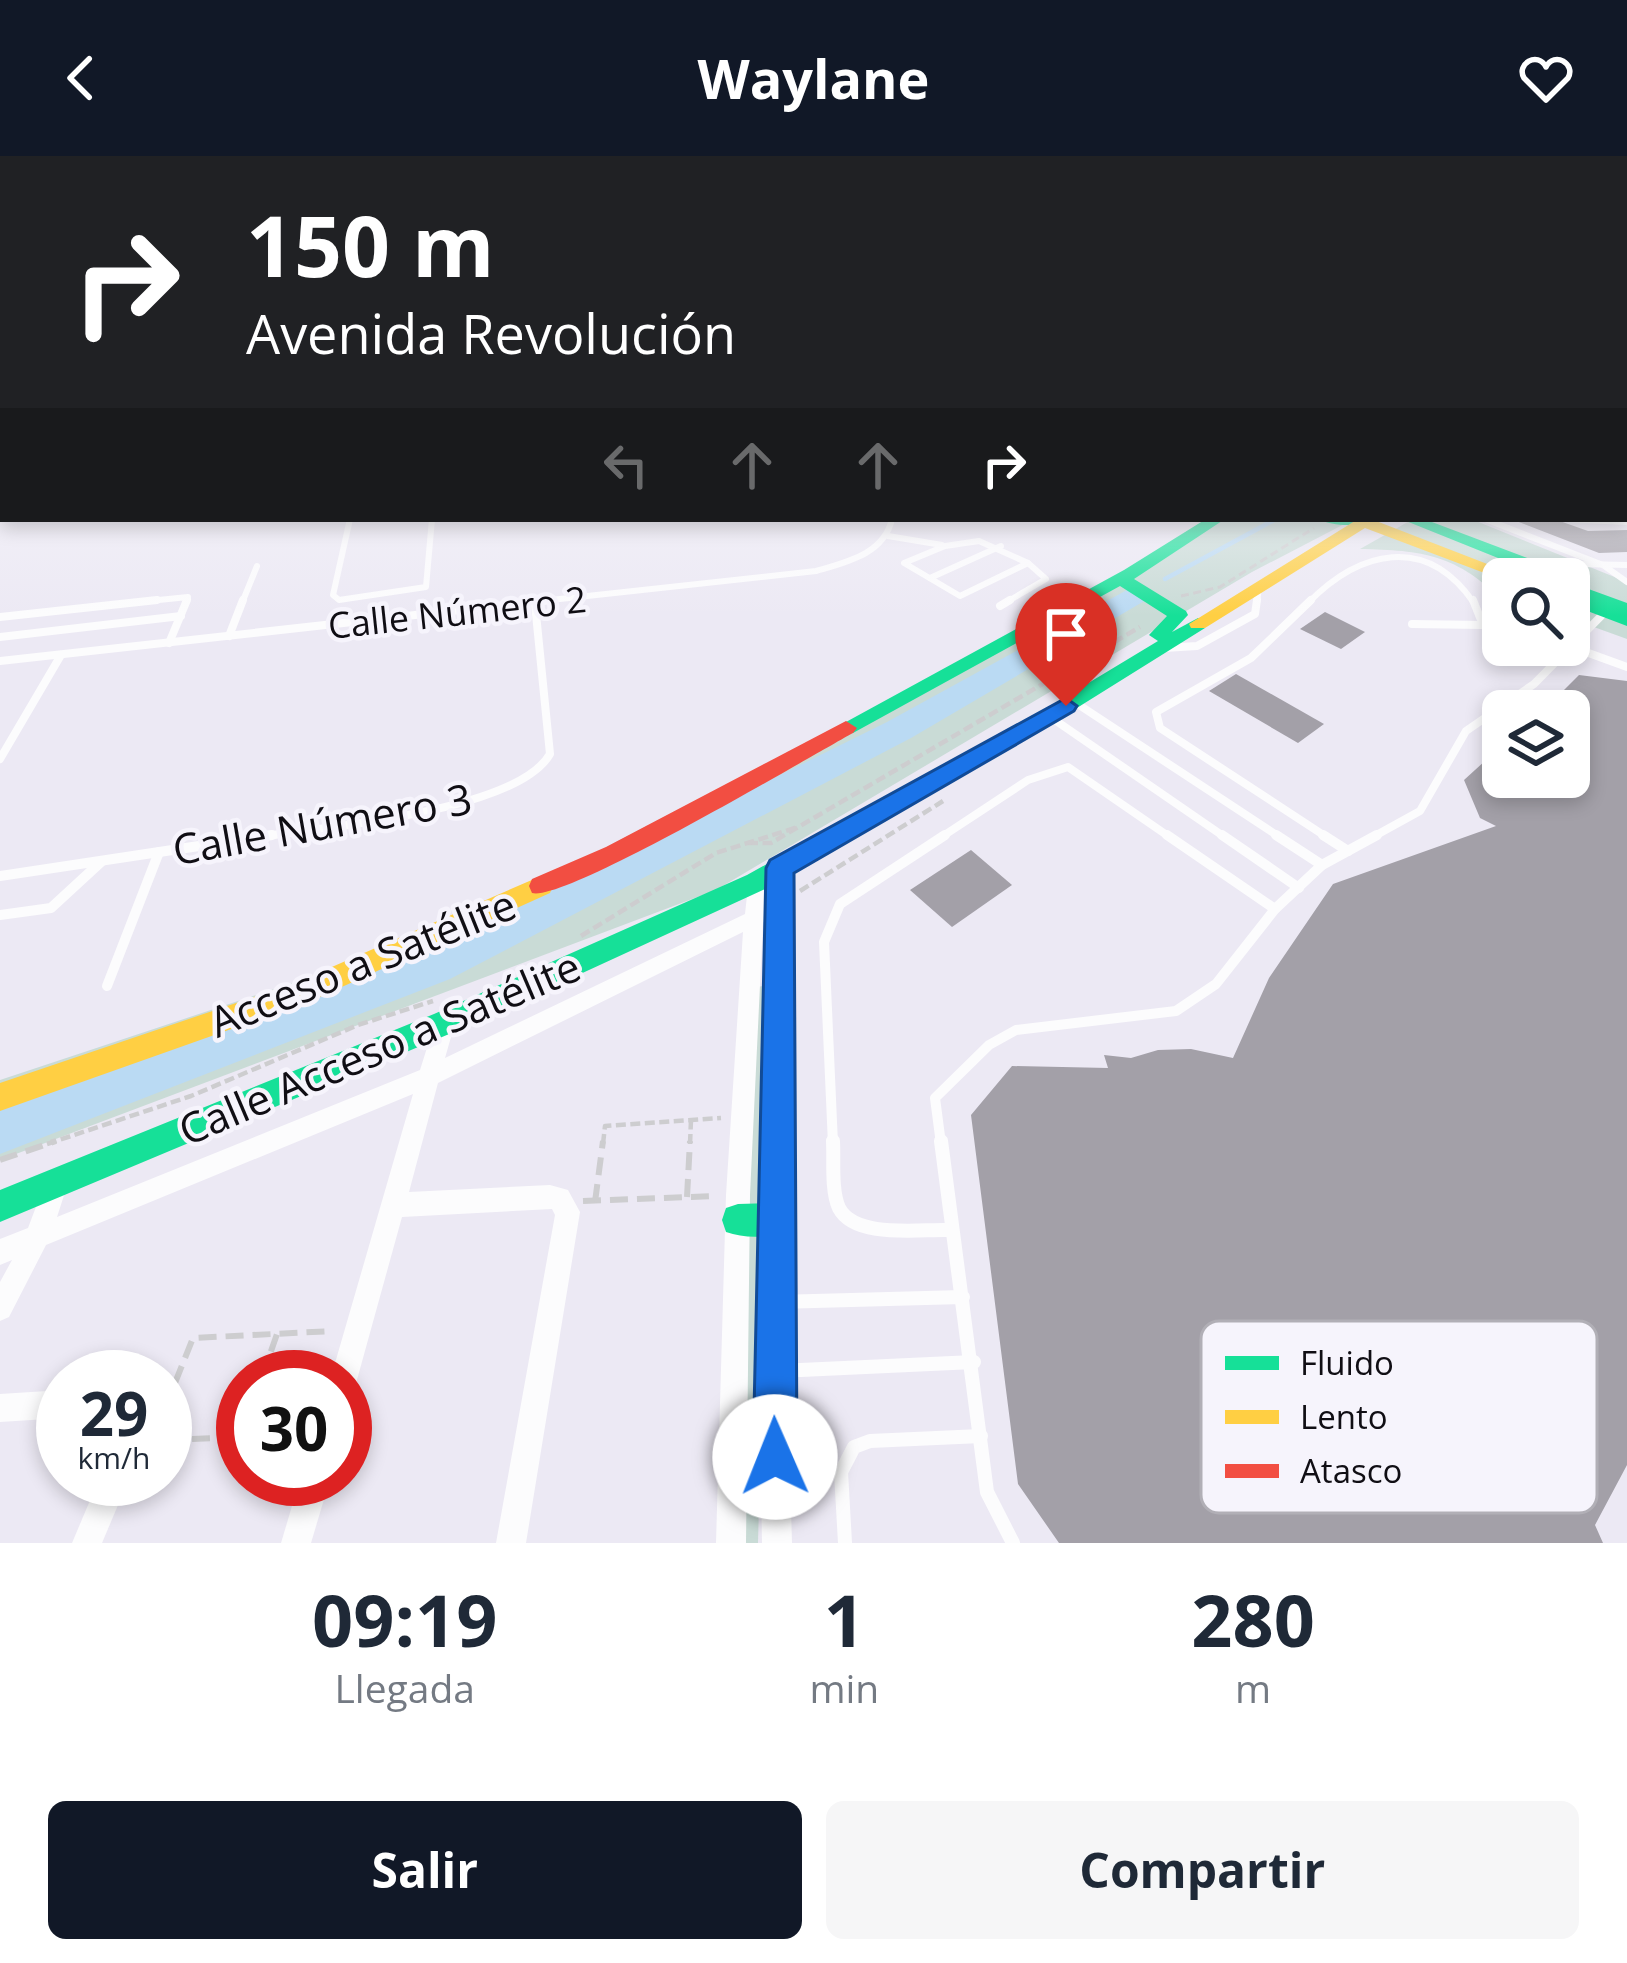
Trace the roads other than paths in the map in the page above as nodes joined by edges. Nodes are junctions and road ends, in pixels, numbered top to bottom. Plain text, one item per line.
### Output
1 (349, 522) edge
2 (432, 522) edge
3 (891, 522) edge
4 (1213, 522) edge
5 (1347, 522) edge
6 (1357, 522) edge
7 (1402, 522) edge
8 (1415, 522) edge
9 (1493, 522) edge
10 (888, 536) junction
11 (943, 545) junction
12 (1003, 546) junction
13 (1493, 558) edge
14 (1495, 558) edge
15 (1482, 559) edge
16 (1029, 562) junction
17 (1603, 565) junction
18 (1627, 565) edge
19 (256, 566) dead end
20 (1590, 566) edge
21 (929, 578) junction
22 (1125, 581) junction
23 (1590, 591) edge
24 (395, 592) junction
25 (1590, 600) edge
26 (535, 604) junction
27 (1622, 604) edge
28 (1000, 606) dead end
29 (181, 616) junction
30 (0, 617) edge
31 (386, 619) junction
32 (1482, 622) edge
33 (1412, 624) dead end
34 (1482, 625) edge
35 (1590, 632) edge
36 (229, 636) junction
37 (0, 638) edge
38 (169, 643) junction
39 (1590, 654) edge
40 (61, 655) junction
41 (0, 661) edge
42 (1550, 666) edge
43 (1627, 668) edge
44 (1123, 669) junction
45 (1073, 700) junction
46 (1049, 716) junction
47 (0, 759) edge
48 (1348, 851) junction
49 (159, 852) junction
50 (102, 860) junction
51 (1322, 865) junction
52 (780, 868) junction
53 (0, 876) edge
54 (756, 882) junction
55 (1299, 888) junction
56 (786, 901) junction
57 (1275, 909) junction
58 (0, 915) edge
59 (752, 916) junction
60 (107, 986) dead end
61 (442, 1010) junction
62 (430, 1076) junction
63 (0, 1097) edge
64 (56, 1183) junction
65 (397, 1204) junction
66 (0, 1206) edge
67 (738, 1207) junction
68 (777, 1219) junction
69 (948, 1230) junction
70 (37, 1238) junction
71 (0, 1252) edge
72 (963, 1297) junction
73 (774, 1302) junction
74 (0, 1308) edge
75 (352, 1350) edge
76 (974, 1362) junction
77 (773, 1372) junction
78 (36, 1406) edge
79 (0, 1408) edge
80 (981, 1436) junction
81 (103, 1506) edge
82 (307, 1506) edge
83 (87, 1543) edge
84 (296, 1543) edge
85 (511, 1543) edge
86 (731, 1543) edge
87 (777, 1543) edge
88 (844, 1543) edge
89 (1013, 1543) edge

1 - 24 lane
2 - 24 lane
3 - 10 lane
4 - 22 main road, Acceso a Satélite
5 - 44 main road
6 - 15 main road
7 - 14 main road
8 - 13 main road
9 - 17 lane
10 - 11 lane
10 - 26 lane, Calle Número 2
11 - 12 lane
11 - 21 lane
12 - 16 lane
12 - 21 lane
16 - 21 lane
16 - 28 lane
17 - 18 lane
17 - 20 lane
17 - 27 lane
19 - 36 lane
22 - 44 main road
22 - 63 main road, Acceso a Satélite
23 - 27 main road
24 - 31 lane
25 - 27 main road
26 - 31 lane, Calle Número 2
26 - 49 lane, Calle Número 3
27 - 35 lane
29 - 30 lane
29 - 37 lane
29 - 38 lane
31 - 36 lane, Calle Número 2
32 - 48 lane
33 - 34 lane
36 - 38 lane, Calle Número 2
38 - 40 lane, Calle Número 2
39 - 43 lane
40 - 41 lane, Calle Número 2
40 - 47 lane
42 - 48 lane
44 - 45 main road, Calle Acceso a Satélite
45 - 46 main road, Calle Acceso a Satélite
45 - 51 lane
46 - 52 main road, Calle Acceso a Satélite
46 - 55 lane
48 - 51 lane
49 - 50 lane, Calle Número 3
49 - 60 lane
50 - 53 lane, Calle Número 3
50 - 58 lane
51 - 55 lane
52 - 54 main road, Calle Acceso a Satélite
52 - 56 street
54 - 59 street
54 - 61 main road, Calle Acceso a Satélite
55 - 57 lane
56 - 59 street
56 - 68 street
57 - 69 lane
57 - 69 lane
59 - 62 street
59 - 67 street
61 - 62 street
61 - 64 main road, Calle Acceso a Satélite
62 - 65 street
62 - 70 street
64 - 66 main road, Calle Acceso a Satélite
64 - 70 street
65 - 75 street
65 - 85 street
67 - 68 main road
67 - 86 street
68 - 73 street
69 - 72 lane
70 - 71 street
70 - 74 street
72 - 73 lane
72 - 76 lane
73 - 77 street
76 - 77 lane
76 - 80 lane
77 - 87 street
78 - 79 street
80 - 88 lane
80 - 89 lane
81 - 83 street
82 - 84 street

